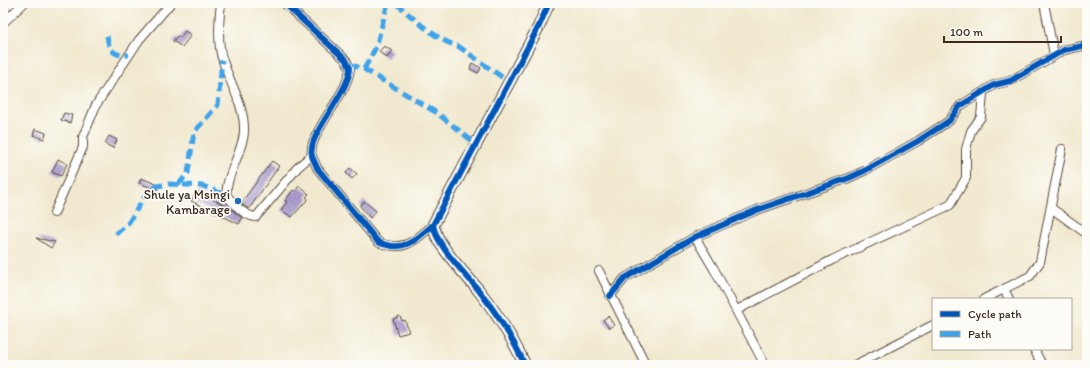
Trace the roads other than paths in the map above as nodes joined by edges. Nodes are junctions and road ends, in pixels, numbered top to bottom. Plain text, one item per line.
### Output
1 (24, 3) edge
2 (171, 3) edge
3 (221, 3) edge
4 (284, 3) edge
5 (549, 3) edge
6 (1044, 3) edge
7 (3, 23) edge
8 (1087, 45) edge
9 (1054, 55) junction
10 (983, 93) junction
11 (1062, 149) dead end
12 (311, 156) junction
13 (1051, 208) junction
14 (54, 213) dead end
15 (433, 225) junction
16 (1087, 234) edge
17 (695, 237) junction
18 (599, 271) dead end
19 (1004, 289) junction
20 (610, 296) junction
21 (986, 298) edge
22 (1008, 298) edge
23 (737, 310) junction
24 (932, 325) edge
25 (1034, 350) edge
26 (525, 365) edge
27 (646, 365) edge
28 (765, 365) edge
29 (855, 365) edge
30 (1042, 365) edge

1 - 7 street
2 - 14 street
3 - 12 street
4 - 12 street
5 - 15 street
6 - 9 street
8 - 9 street
9 - 10 street
10 - 17 street
10 - 23 street
11 - 13 street
12 - 15 street
13 - 16 street
13 - 19 street
15 - 26 street
17 - 20 street
17 - 23 street
18 - 20 street
19 - 21 street
19 - 22 street
20 - 27 street
23 - 28 street
24 - 29 street
25 - 30 street

